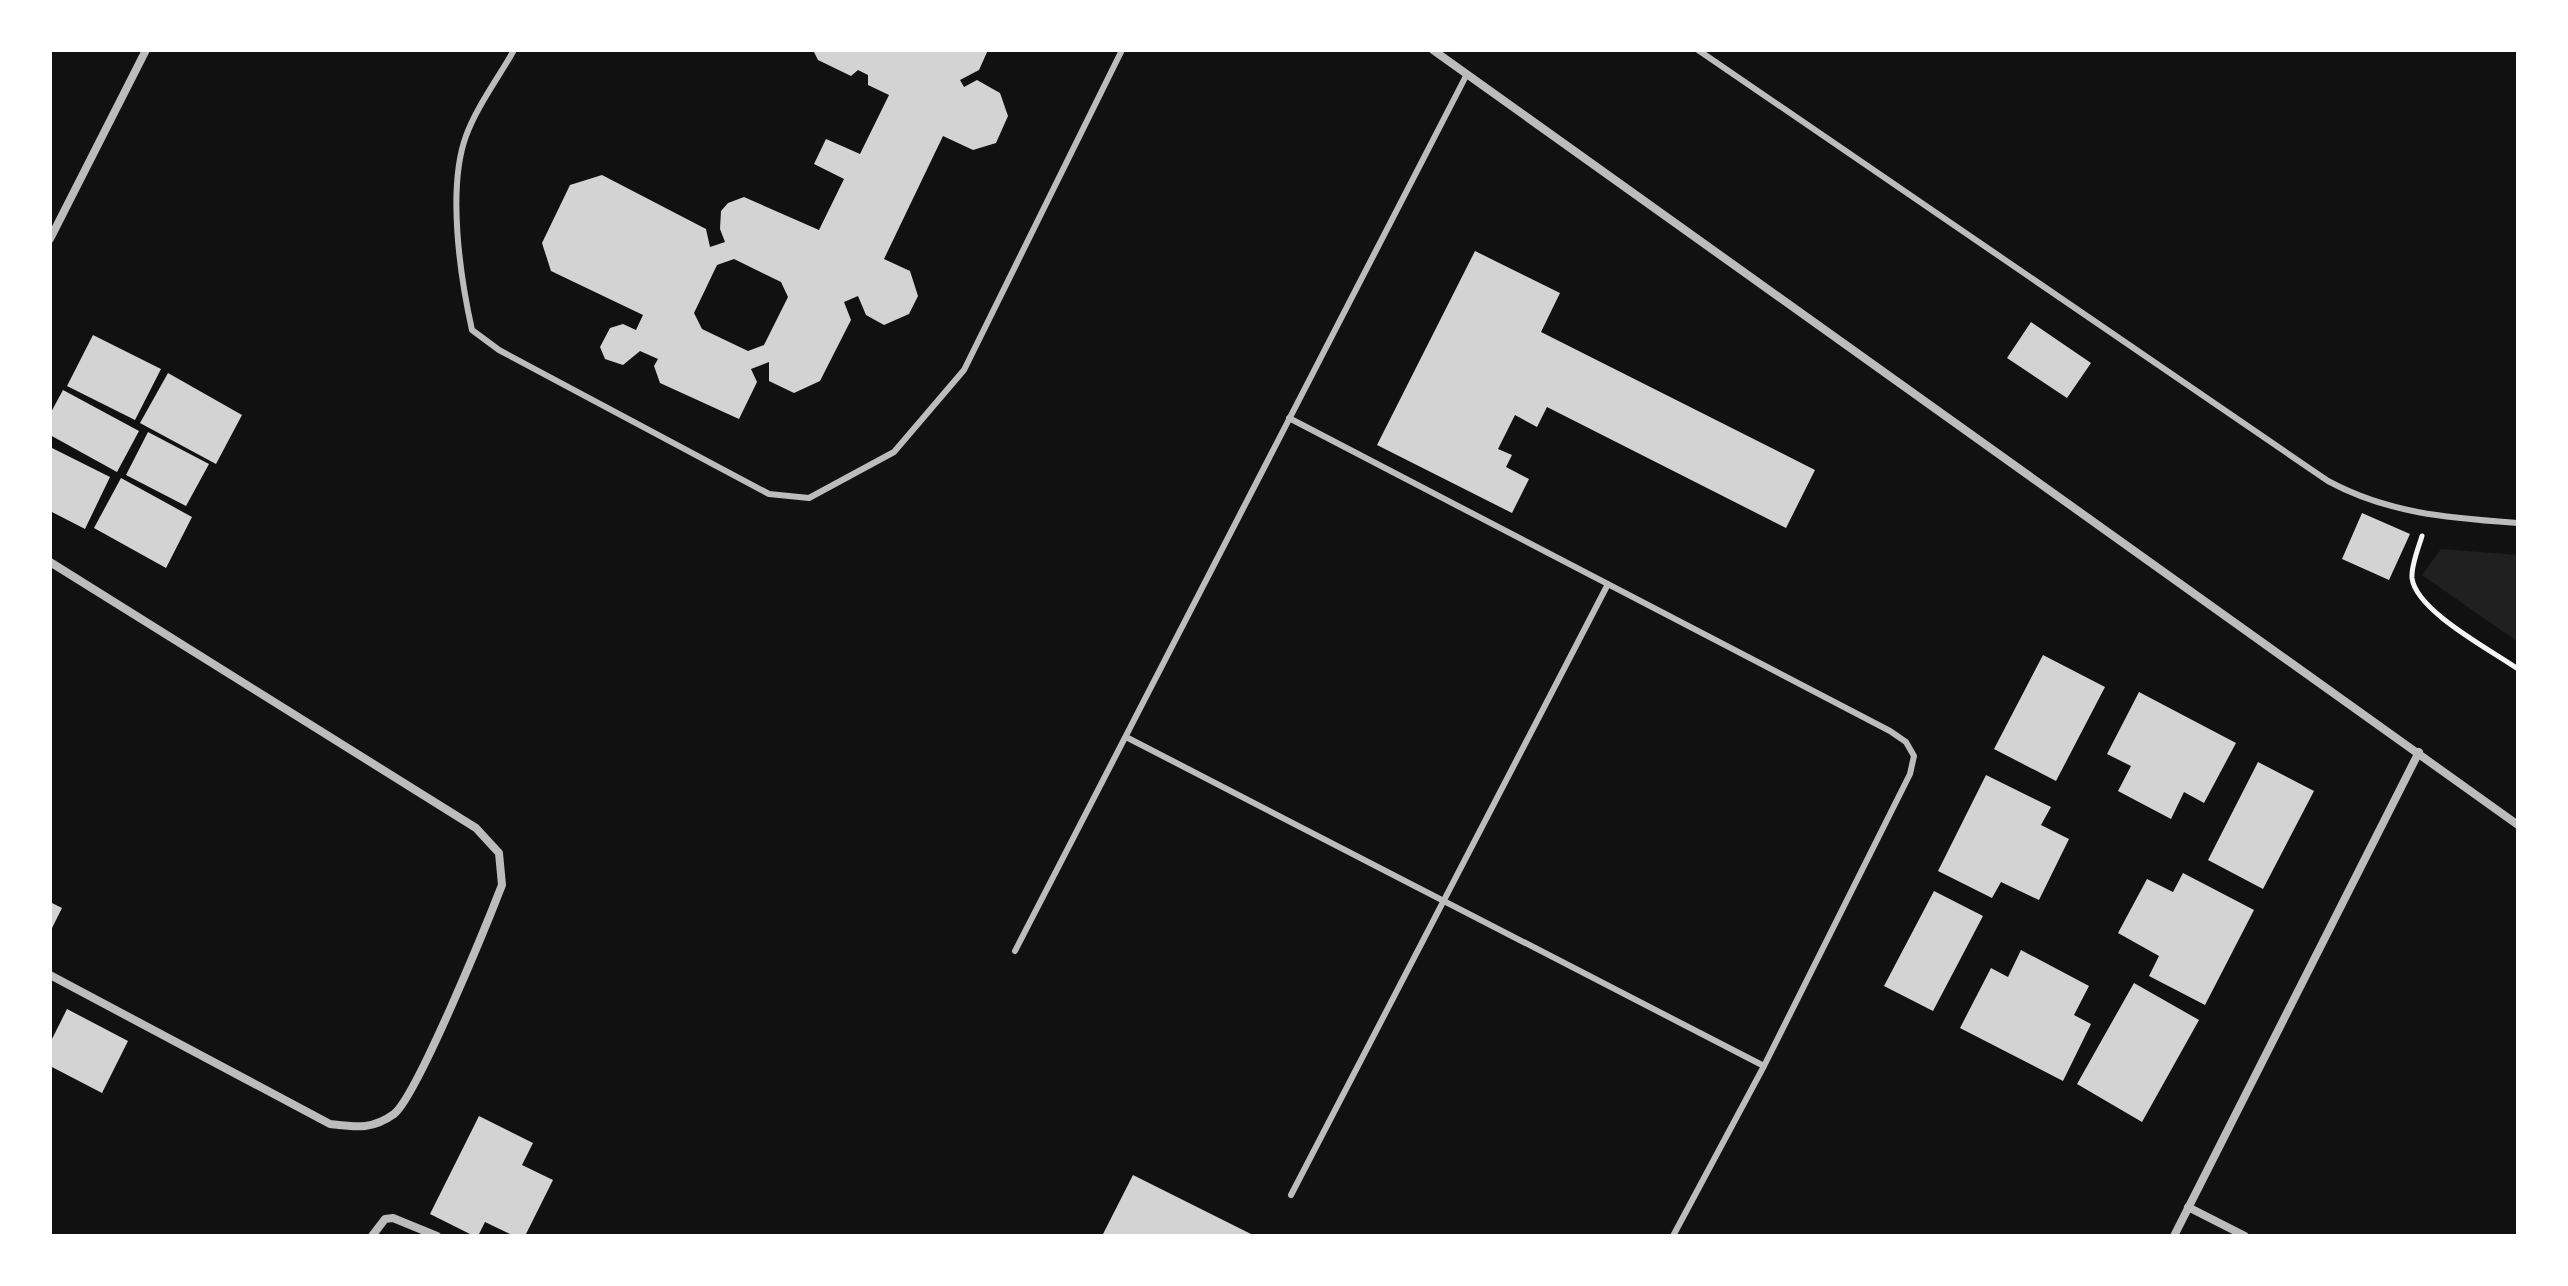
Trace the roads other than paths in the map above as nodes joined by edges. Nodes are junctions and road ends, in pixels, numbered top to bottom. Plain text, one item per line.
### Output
1 (146, 50) edge
2 (514, 50) edge
3 (1122, 50) edge
4 (1433, 50) edge
5 (1698, 50) edge
6 (1467, 74) junction
7 (50, 239) edge
8 (1289, 418) junction
9 (2518, 523) edge
10 (50, 562) edge
11 (1608, 584) junction
12 (1126, 737) junction
13 (2419, 752) junction
14 (2518, 825) edge
15 (1444, 901) junction
16 (1015, 951) dead end
17 (50, 975) edge
18 (1764, 1066) junction
19 (1291, 1195) dead end
20 (2188, 1207) junction
21 (372, 1236) edge
22 (437, 1236) edge
23 (1673, 1236) edge
24 (2174, 1236) edge
25 (2245, 1236) edge

1 - 7 street
2 - 3 lane
4 - 6 street
5 - 9 lane
6 - 8 lane
6 - 13 street
8 - 11 lane
8 - 12 lane
10 - 17 street
11 - 15 lane
11 - 18 lane
12 - 15 lane
12 - 16 lane
13 - 14 street
13 - 20 street
15 - 18 lane
15 - 19 lane
18 - 23 lane
20 - 24 street
20 - 25 street
21 - 22 street

